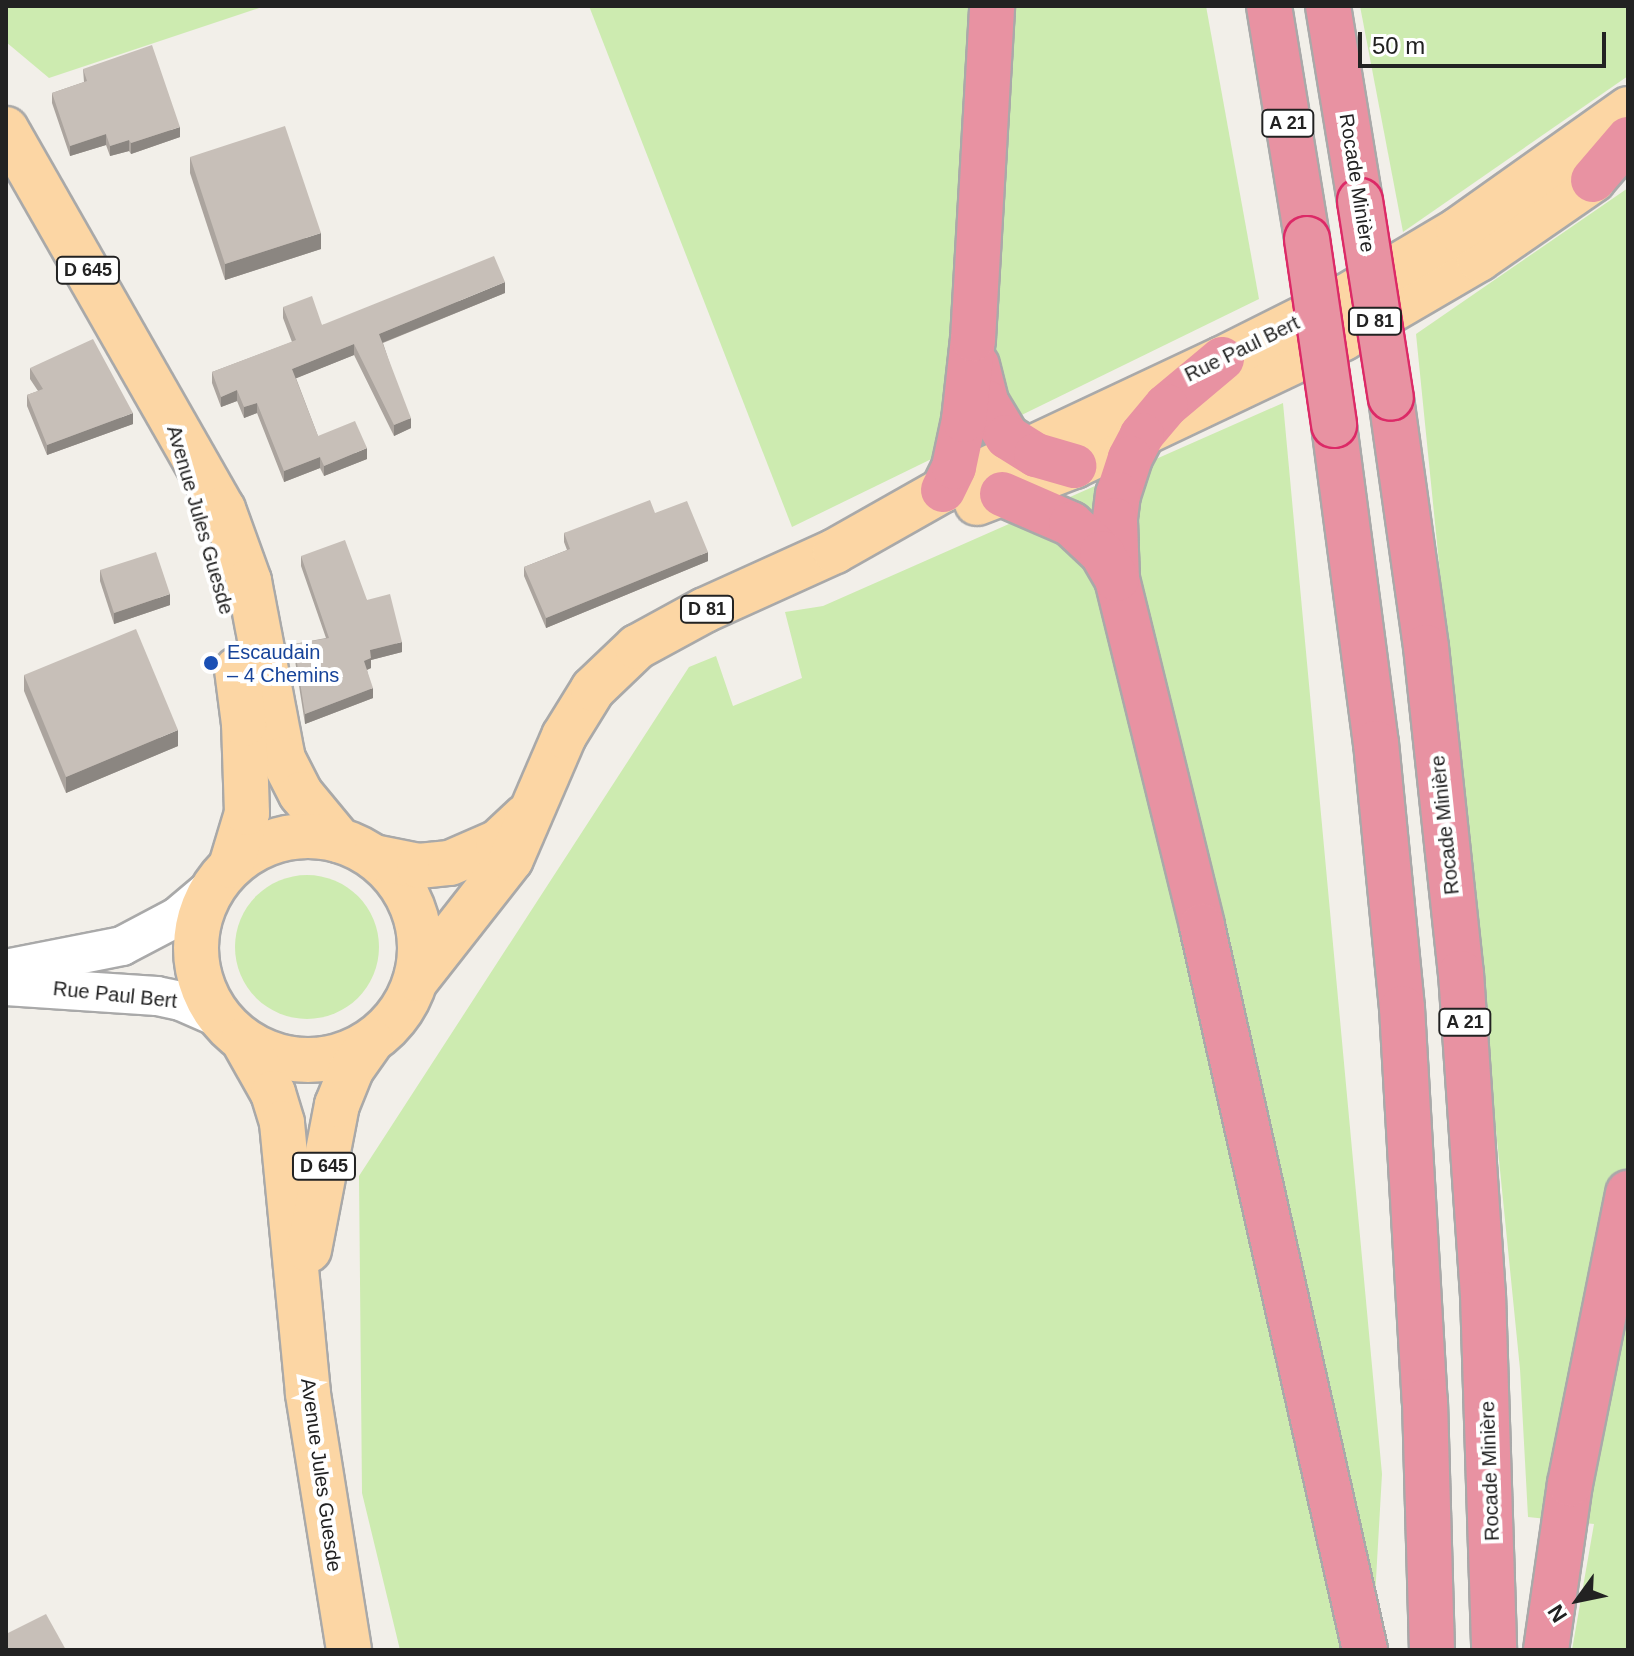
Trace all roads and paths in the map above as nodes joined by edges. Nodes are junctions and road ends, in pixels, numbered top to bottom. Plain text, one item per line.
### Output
1 (992, 6) edge
2 (1269, 6) edge
3 (1328, 6) edge
4 (1628, 109) edge
5 (6, 129) edge
6 (1628, 139) edge
7 (1628, 155) edge
8 (1593, 180) junction
9 (973, 339) junction
10 (1222, 359) junction
11 (169, 412) junction
12 (1142, 435) junction
13 (1026, 450) junction
14 (1074, 466) junction
15 (943, 490) junction
16 (1002, 494) junction
17 (835, 551) junction
18 (1117, 579) junction
19 (528, 814) junction
20 (356, 848) junction
21 (223, 875) junction
22 (6, 969) edge
23 (417, 979) junction
24 (6, 986) edge
25 (232, 1029) junction
26 (371, 1041) junction
27 (1628, 1193) edge
28 (301, 1300) junction
29 (349, 1650) edge
30 (1365, 1650) edge
31 (1432, 1650) edge
32 (1494, 1650) edge
33 (1546, 1650) edge

1 - 9 highway
2 - 31 highway, A 21, bridge
3 - 32 highway, Rocade Minière / A 21, bridge
4 - 10 main road, Rue Paul Bert / D 81
5 - 11 main road, Avenue Jules Guesde / D 645
6 - 8 highway
7 - 8 street, Rue Paul Bert / D 81
8 - 12 main road, Rue Paul Bert / D 81
9 - 13 highway
9 - 15 highway
10 - 12 highway
10 - 13 main road, Rue Paul Bert / D 81
11 - 20 main road, Avenue Jules Guesde / D 645
11 - 21 main road, Avenue Jules Guesde / D 645
12 - 14 main road, Rue Paul Bert / D 81
12 - 18 highway
13 - 14 highway
13 - 15 main road, Rue Paul Bert / D 81
14 - 16 main road, Rue Paul Bert / D 81
15 - 17 main road, Rue Paul Bert / D 81
16 - 17 main road, Rue Paul Bert / D 81
16 - 18 highway
17 - 19 main road, Rue Paul Bert / D 81
18 - 30 highway
19 - 20 main road, Rue Paul Bert / D 81
19 - 23 main road, Rue Paul Bert / D 81
20 - 21 main road
20 - 23 main road
21 - 22 street, Rue Paul Bert
21 - 25 main road
23 - 26 main road
24 - 25 street, Rue Paul Bert
25 - 26 main road
25 - 28 main road, Avenue Jules Guesde / D 645
26 - 28 main road, Avenue Jules Guesde / D 645
27 - 33 highway
28 - 29 main road, Avenue Jules Guesde / D 645

